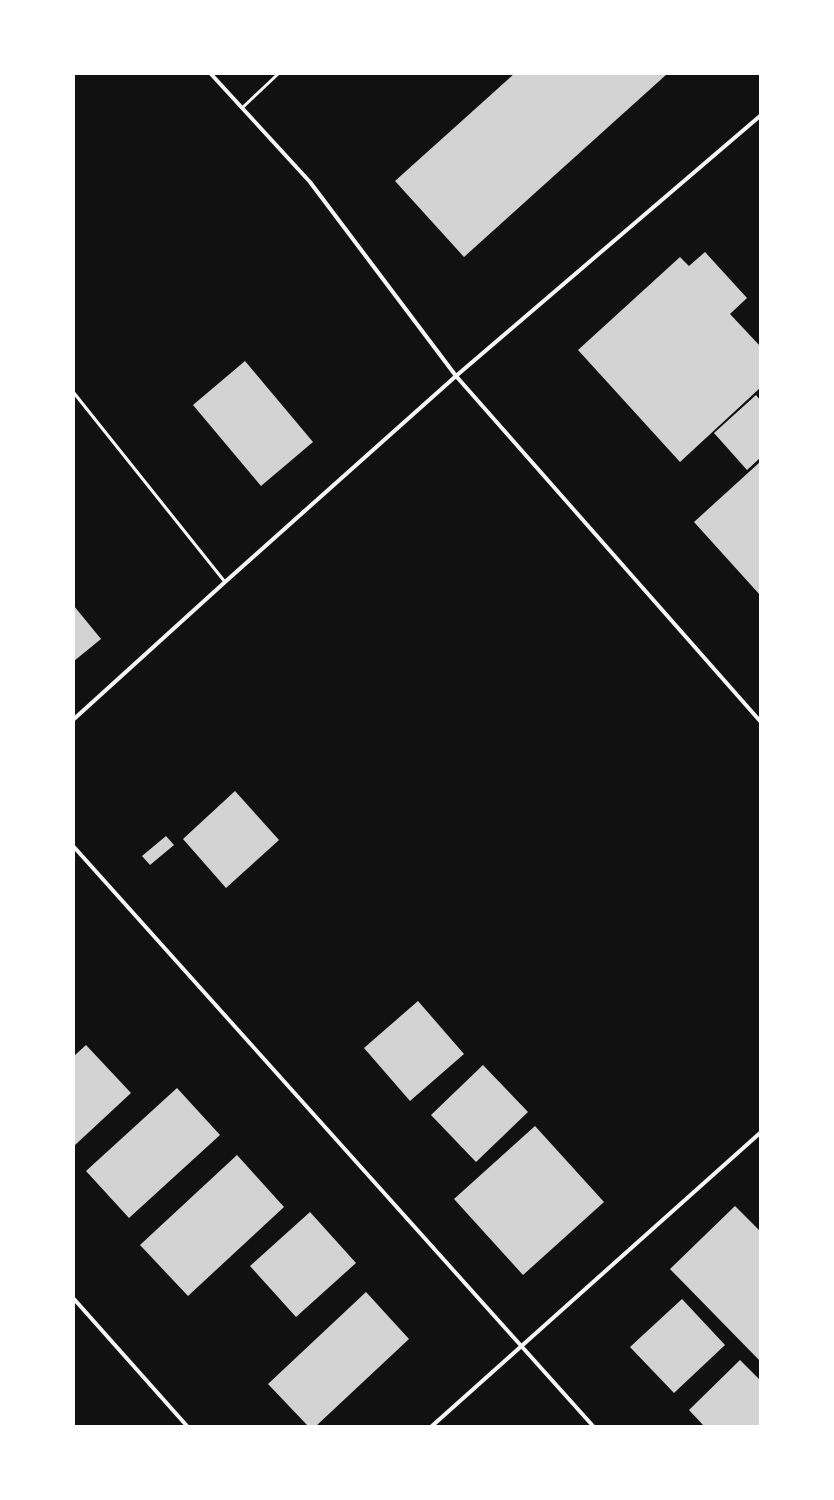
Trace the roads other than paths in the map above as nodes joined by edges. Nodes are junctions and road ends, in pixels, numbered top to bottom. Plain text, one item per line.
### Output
1 (211, 74) edge
2 (278, 74) edge
3 (242, 108) junction
4 (760, 116) edge
5 (456, 376) junction
6 (74, 393) edge
7 (225, 582) junction
8 (74, 719) edge
9 (760, 721) edge
10 (74, 847) edge
11 (760, 1133) edge
12 (74, 1299) edge
13 (522, 1347) junction
14 (187, 1426) edge
15 (432, 1426) edge
16 (593, 1426) edge

1 - 3 street
2 - 3 lane
3 - 5 street
4 - 5 street
5 - 7 street
5 - 9 street
6 - 7 lane
7 - 8 street
10 - 13 street
11 - 13 street
12 - 14 street
13 - 15 street
13 - 16 street

